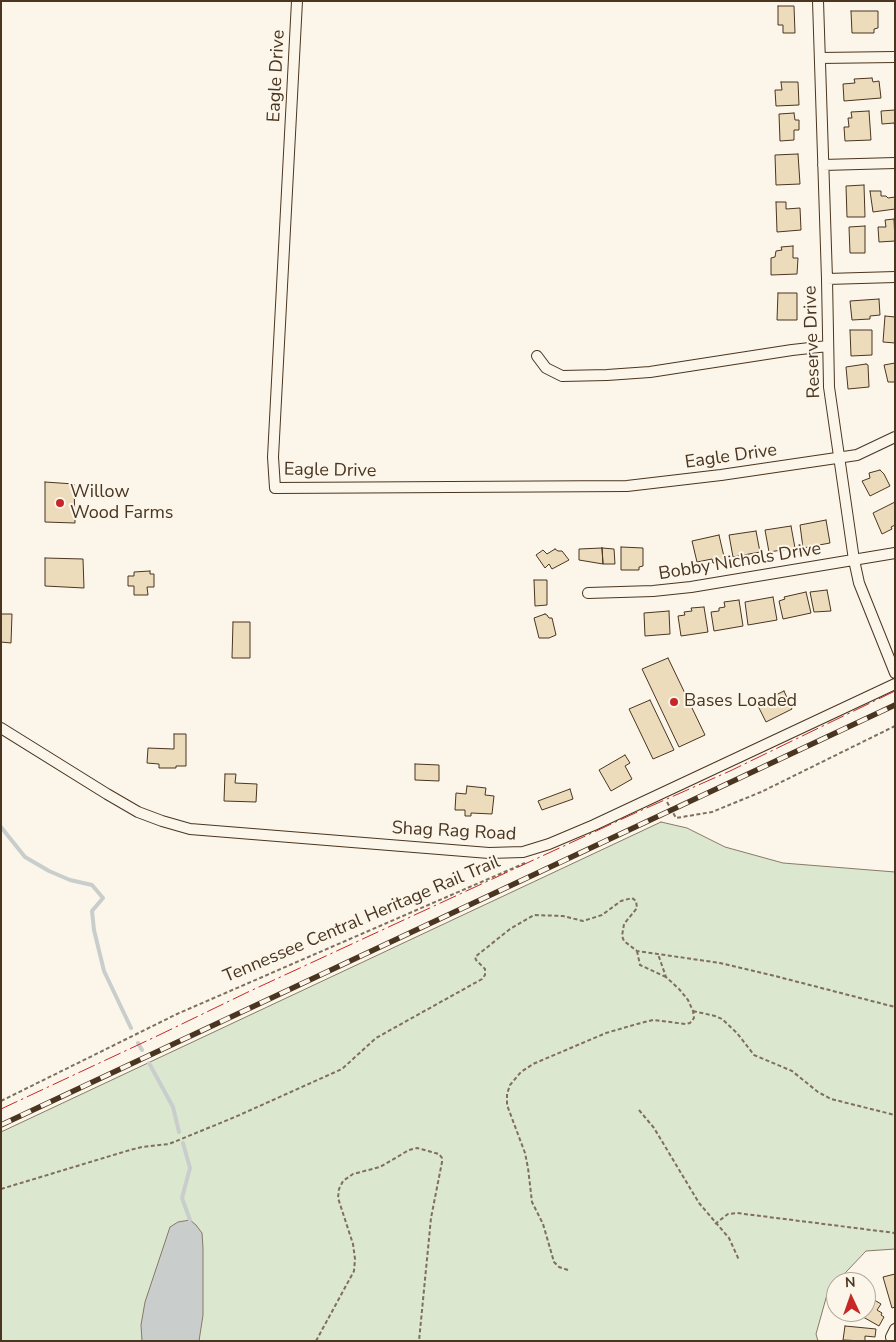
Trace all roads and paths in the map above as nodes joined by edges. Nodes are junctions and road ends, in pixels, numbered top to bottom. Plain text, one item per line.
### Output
1 (297, 1) edge
2 (818, 1) edge
3 (895, 57) edge
4 (820, 58) junction
5 (895, 163) edge
6 (823, 165) junction
7 (895, 276) edge
8 (827, 279) junction
9 (828, 346) junction
10 (537, 356) dead end
11 (895, 437) edge
12 (838, 458) junction
13 (895, 553) edge
14 (854, 560) junction
15 (588, 593) dead end
16 (895, 674) edge
17 (895, 684) edge
18 (895, 726) edge
19 (1, 728) edge
20 (667, 802) dead end
21 (527, 862) dead end
22 (637, 951) junction
23 (658, 954) junction
24 (666, 977) junction
25 (895, 1007) edge
26 (693, 1011) junction
27 (1, 1101) edge
28 (639, 1110) dead end
29 (895, 1115) edge
30 (1, 1189) edge
31 (716, 1224) junction
32 (895, 1233) edge
33 (739, 1260) dead end
34 (568, 1270) dead end
35 (895, 1329) edge
36 (316, 1341) edge
37 (419, 1341) edge
38 (892, 1341) edge

1 - 12 street, Eagle Drive
2 - 4 street, Reserve Drive
3 - 4 street
4 - 6 street, Reserve Drive
5 - 6 street
6 - 8 street, Reserve Drive
7 - 8 street
8 - 9 street, Reserve Drive
9 - 10 street
9 - 12 street, Reserve Drive
11 - 12 street
12 - 14 street, Reserve Drive
13 - 14 street, Bobby Nichols Drive
14 - 15 street, Bobby Nichols Drive
14 - 16 street, Reserve Drive
17 - 19 street, Shag Rag Road
18 - 20 path
21 - 27 path, Tennessee Central Heritage Rail Trail
22 - 23 path
22 - 24 path
22 - 30 path
23 - 24 path
23 - 25 path
24 - 26 path
26 - 29 path
26 - 34 path
28 - 31 path
31 - 32 path
31 - 33 path
35 - 38 street
36 - 37 path

